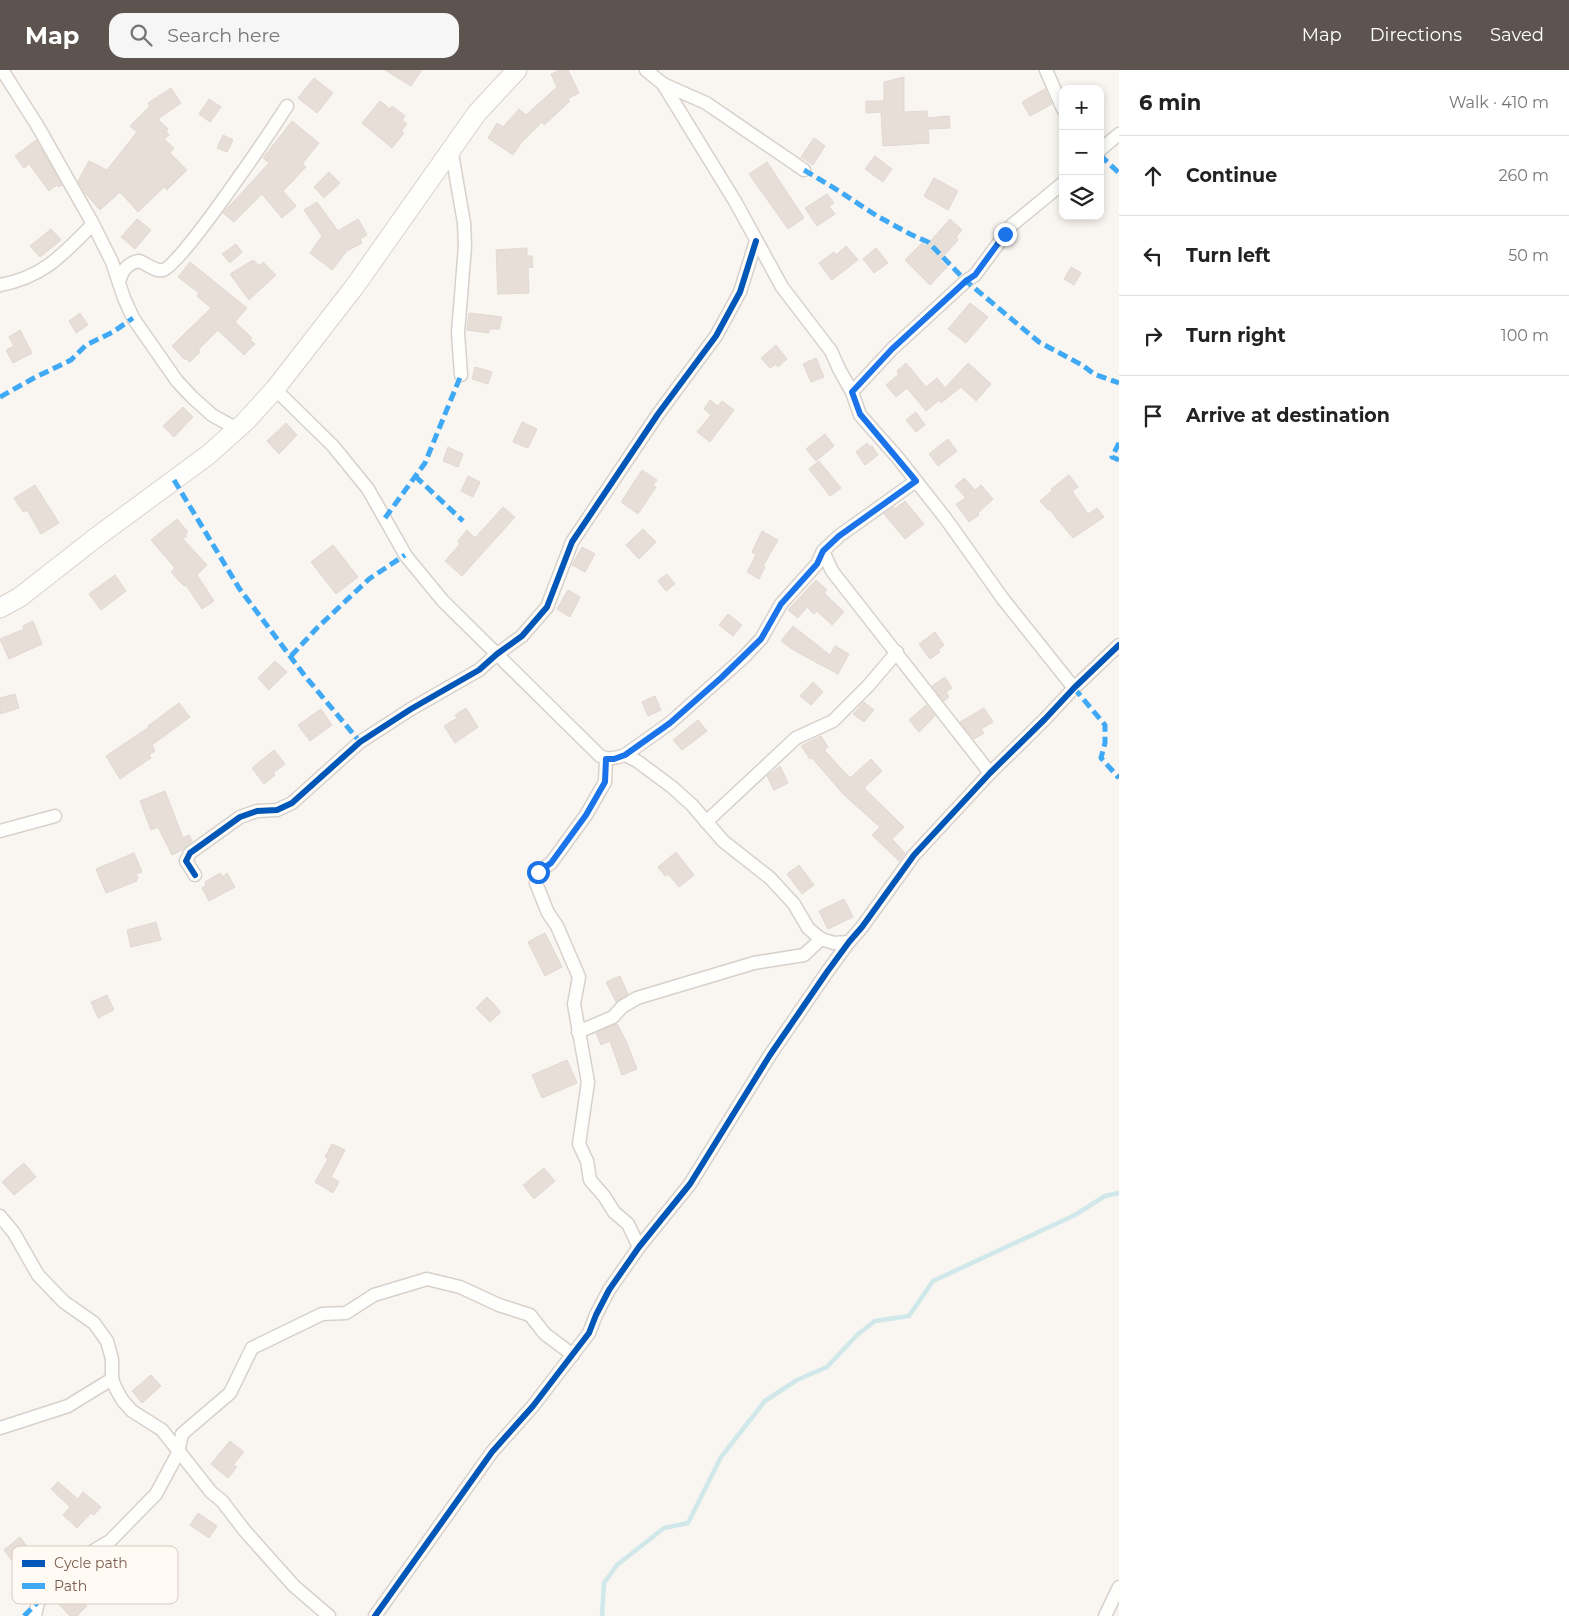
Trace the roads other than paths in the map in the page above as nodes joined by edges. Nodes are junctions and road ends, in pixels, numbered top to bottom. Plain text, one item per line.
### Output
1 (2, 70) edge
2 (517, 70) edge
3 (646, 70) edge
4 (1046, 70) edge
5 (663, 84) junction
6 (1059, 100) edge
7 (288, 106) dead end
8 (1119, 134) edge
9 (1104, 147) edge
10 (451, 148) junction
11 (804, 170) dead end
12 (1059, 186) edge
13 (93, 224) junction
14 (756, 241) junction
15 (119, 282) junction
16 (0, 285) edge
17 (461, 375) dead end
18 (275, 389) junction
19 (852, 392) junction
20 (237, 429) junction
21 (916, 481) junction
22 (823, 551) junction
23 (0, 608) edge
24 (1119, 645) edge
25 (897, 652) junction
26 (497, 654) junction
27 (1074, 688) junction
28 (625, 755) junction
29 (606, 759) junction
30 (990, 773) junction
31 (55, 816) dead end
32 (706, 822) junction
33 (0, 831) edge
34 (194, 875) dead end
35 (821, 939) junction
36 (849, 942) junction
37 (578, 1032) junction
38 (0, 1216) edge
39 (639, 1247) junction
40 (573, 1355) junction
41 (112, 1378) junction
42 (0, 1428) edge
43 (178, 1453) junction
44 (102, 1546) edge
45 (1119, 1587) edge
46 (329, 1616) edge
47 (375, 1616) edge
48 (1105, 1616) edge

1 - 13 street
2 - 10 street
3 - 5 street
4 - 6 street
5 - 11 street
5 - 14 street
7 - 15 street
8 - 9 street
10 - 17 street
10 - 18 street
12 - 19 street
13 - 15 street
13 - 16 street
14 - 19 street
14 - 26 street
15 - 20 street
18 - 20 street
18 - 26 street
19 - 21 street
20 - 23 street
21 - 22 street
21 - 27 street
22 - 25 street
22 - 28 street
24 - 27 street
25 - 30 street
25 - 32 street
26 - 29 street
26 - 34 street
27 - 30 street
28 - 29 street
28 - 32 street
29 - 37 street
30 - 36 street
31 - 33 street
32 - 35 street
35 - 36 street
35 - 37 street
36 - 39 street
37 - 39 street
38 - 41 street
39 - 40 street
40 - 43 street
40 - 47 street
41 - 42 street
41 - 43 street
43 - 44 street
43 - 46 street
45 - 48 street

